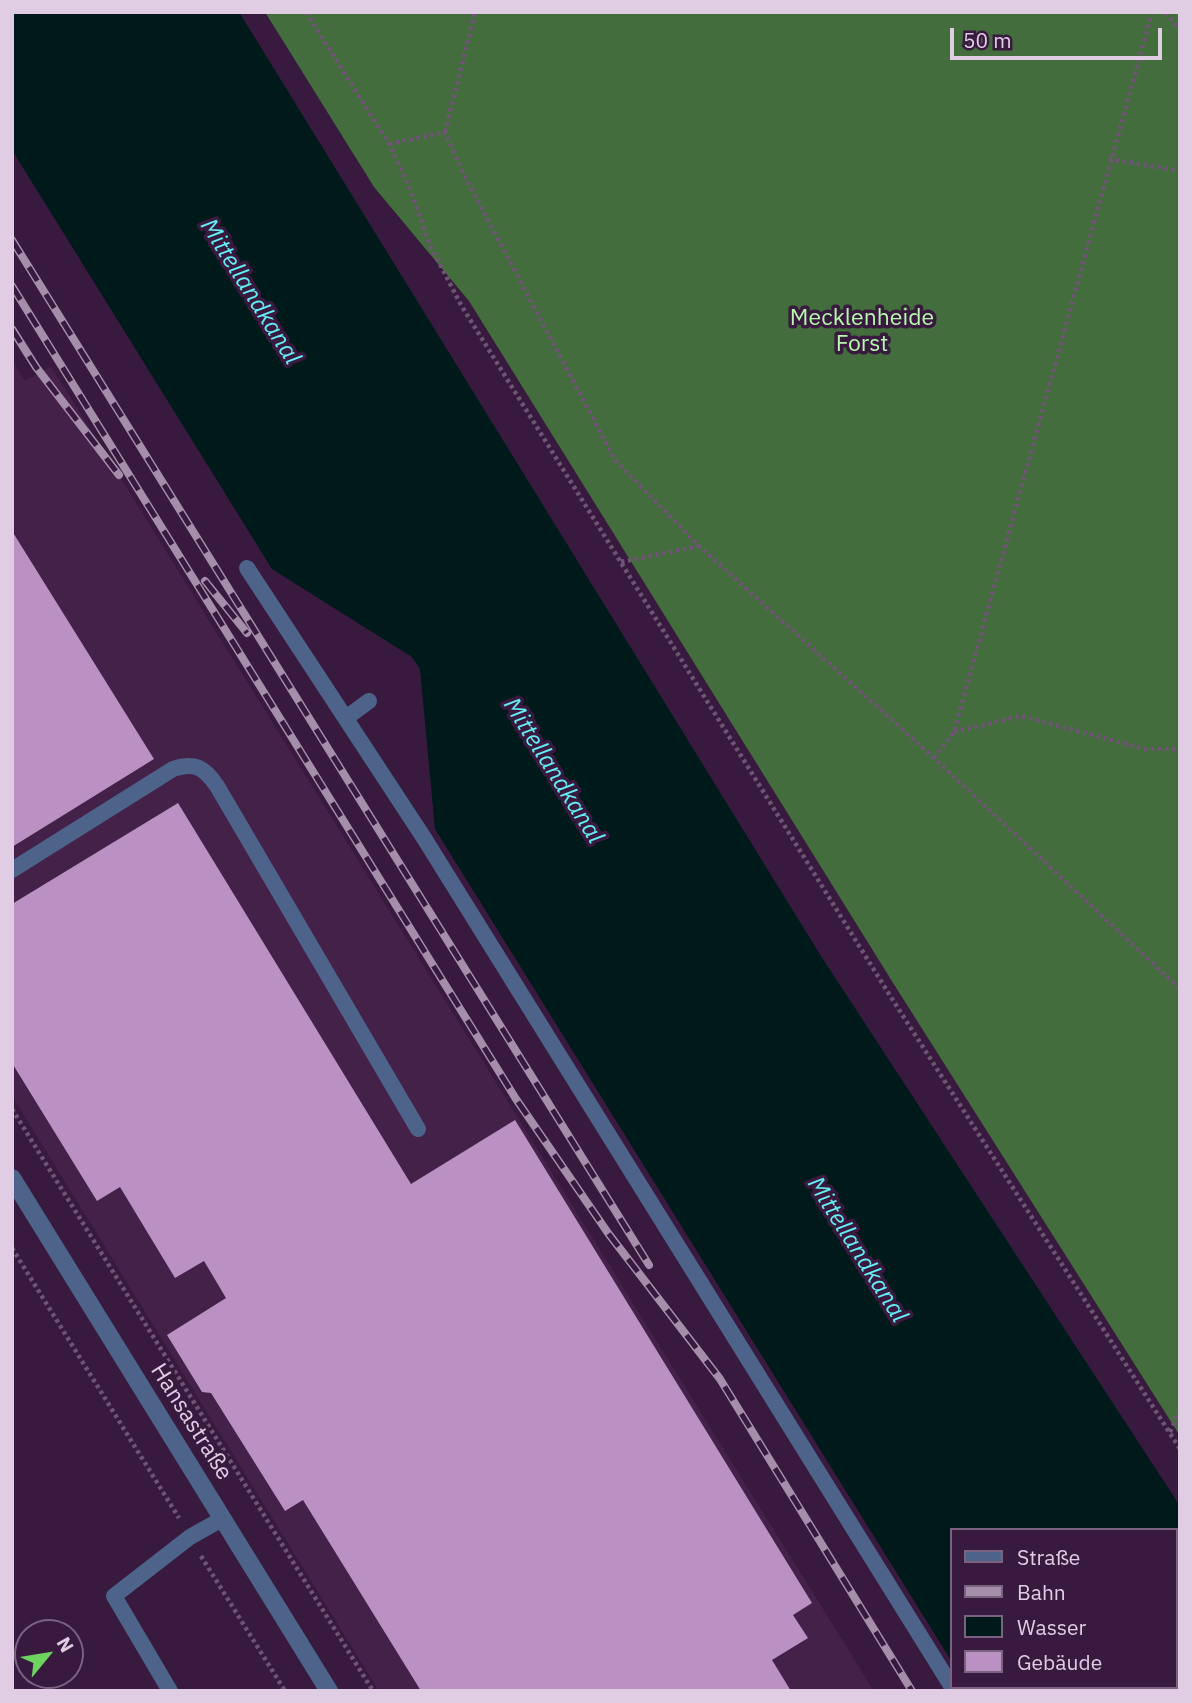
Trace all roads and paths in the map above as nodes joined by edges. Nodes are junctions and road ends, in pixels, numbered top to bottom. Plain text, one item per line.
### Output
1 (306, 12) edge
2 (475, 12) edge
3 (1152, 12) edge
4 (1166, 12) edge
5 (1180, 30) edge
6 (445, 132) junction
7 (389, 144) junction
8 (1109, 159) junction
9 (1180, 171) edge
10 (699, 546) junction
11 (621, 562) junction
12 (247, 568) dead end
13 (369, 701) dead end
14 (346, 718) junction
15 (954, 732) junction
16 (1180, 749) edge
17 (934, 758) junction
18 (12, 870) edge
19 (1180, 989) edge
20 (12, 1109) edge
21 (418, 1129) dead end
22 (12, 1178) edge
23 (12, 1248) edge
24 (1180, 1409) edge
25 (1170, 1433) junction
26 (1180, 1449) edge
27 (222, 1520) junction
28 (190, 1537) junction
29 (950, 1683) edge
30 (170, 1691) edge
31 (285, 1691) edge
32 (329, 1691) edge
33 (373, 1691) edge

1 - 7 path
2 - 6 path
3 - 8 path
4 - 5 path
6 - 7 path
6 - 10 path
7 - 11 path
8 - 9 path
8 - 15 path
10 - 11 path
10 - 17 path
11 - 25 path
12 - 14 lane
13 - 14 lane
14 - 29 lane
15 - 16 path
15 - 17 path
17 - 19 path
18 - 21 lane
20 - 33 path
22 - 27 street, Hansastraße
23 - 28 path
24 - 25 path
25 - 26 path
27 - 28 lane
27 - 32 street, Hansastraße
28 - 30 lane
28 - 31 path

